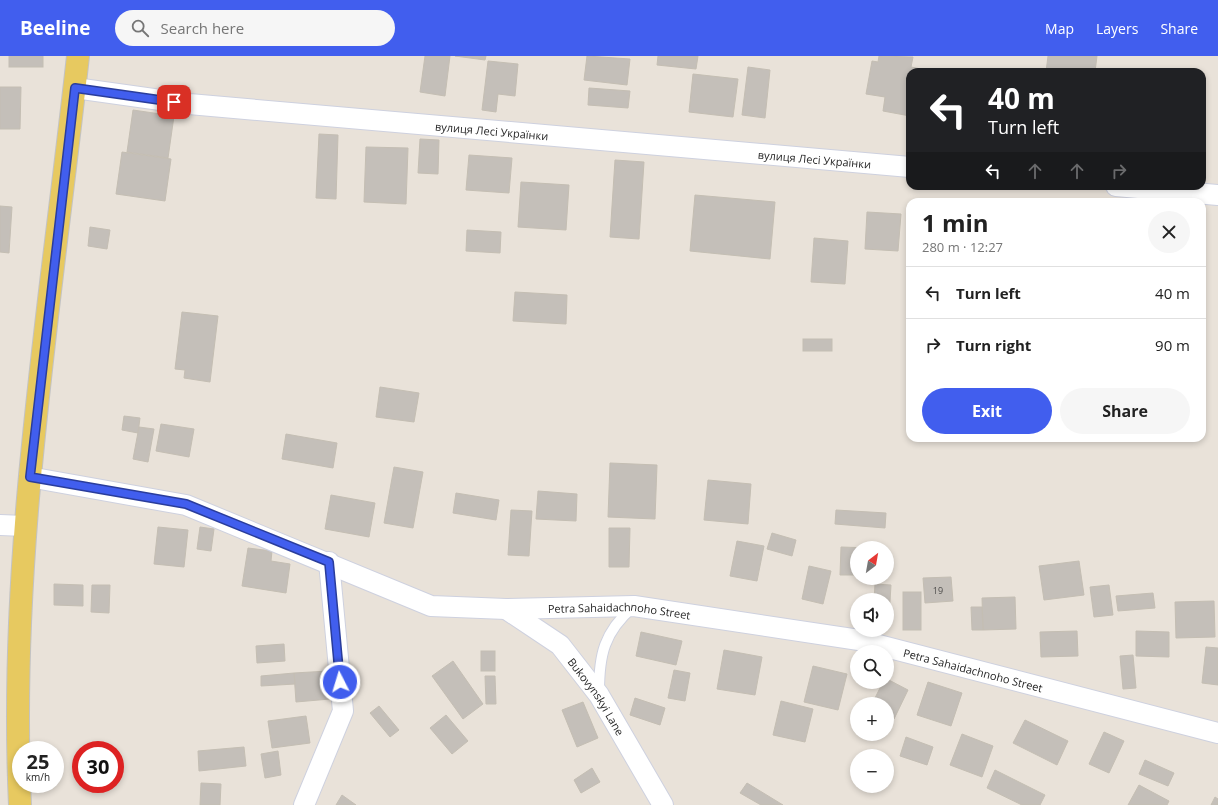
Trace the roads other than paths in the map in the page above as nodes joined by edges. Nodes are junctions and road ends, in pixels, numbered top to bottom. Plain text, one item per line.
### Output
1 (78, 56) edge
2 (75, 88) junction
3 (906, 167) edge
4 (1161, 190) edge
5 (1218, 195) edge
6 (30, 477) junction
7 (0, 525) edge
8 (25, 526) junction
9 (329, 562) junction
10 (634, 606) junction
11 (506, 609) junction
12 (599, 696) junction
13 (1218, 734) edge
14 (20, 805) edge
15 (304, 805) edge
16 (663, 805) edge

1 - 2 main road
2 - 3 street, вулиця Лесі Українки
2 - 6 main road
4 - 5 street
6 - 8 main road
6 - 9 street, Petra Sahaidachnoho Street
7 - 8 street
8 - 14 main road
9 - 11 street, Petra Sahaidachnoho Street
9 - 15 street
10 - 11 street, Petra Sahaidachnoho Street
10 - 12 lane
10 - 13 street, Petra Sahaidachnoho Street
11 - 12 street, Bukovynskyi Lane
12 - 16 street, Bukovynskyi Lane

